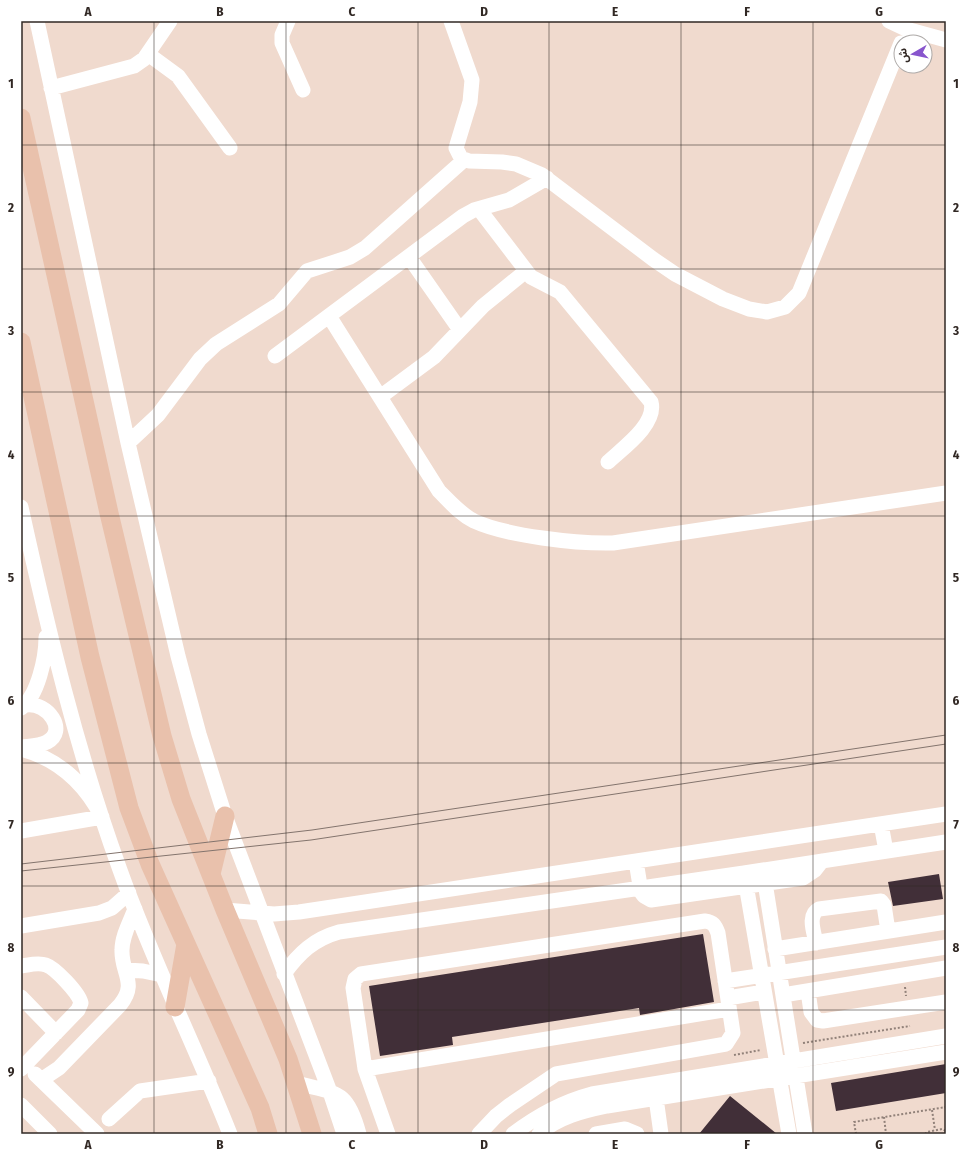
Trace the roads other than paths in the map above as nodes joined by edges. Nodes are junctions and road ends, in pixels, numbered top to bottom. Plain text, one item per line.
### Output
1 (37, 21) edge
2 (170, 21) edge
3 (288, 21) edge
4 (450, 21) edge
5 (889, 21) edge
6 (900, 34) edge
7 (933, 39) edge
8 (946, 40) edge
9 (148, 54) junction
10 (893, 63) edge
11 (52, 88) junction
12 (303, 90) dead end
13 (21, 118) edge
14 (230, 148) dead end
15 (464, 160) junction
16 (547, 178) junction
17 (479, 209) junction
18 (409, 257) junction
19 (526, 271) junction
20 (329, 316) junction
21 (460, 330) junction
22 (21, 342) edge
23 (275, 356) dead end
24 (380, 397) junction
25 (128, 443) junction
26 (608, 462) dead end
27 (946, 493) edge
28 (21, 508) edge
29 (45, 616) junction
30 (23, 707) edge
31 (21, 748) edge
32 (946, 814) edge
33 (225, 816) junction
34 (102, 818) junction
35 (881, 824) junction
36 (21, 831) edge
37 (946, 842) edge
38 (886, 851) junction
39 (636, 861) junction
40 (211, 874) junction
41 (764, 877) junction
42 (745, 880) junction
43 (640, 888) junction
44 (129, 893) junction
45 (135, 909) junction
46 (225, 910) junction
47 (262, 913) junction
48 (946, 922) edge
49 (21, 926) edge
50 (888, 931) junction
51 (816, 943) junction
52 (186, 944) junction
53 (946, 947) edge
54 (775, 949) junction
55 (21, 966) edge
56 (946, 968) edge
57 (126, 970) junction
58 (779, 972) junction
59 (284, 974) junction
60 (162, 975) junction
61 (761, 975) junction
62 (725, 981) junction
63 (808, 991) junction
64 (764, 992) junction
65 (783, 995) junction
66 (21, 997) edge
67 (946, 1002) edge
68 (728, 1004) junction
69 (175, 1007) junction
70 (56, 1033) junction
71 (946, 1036) edge
72 (946, 1052) edge
73 (650, 1058) junction
74 (793, 1060) junction
75 (777, 1063) junction
76 (22, 1065) edge
77 (365, 1069) junction
78 (796, 1076) junction
79 (779, 1078) junction
80 (41, 1080) junction
81 (209, 1081) junction
82 (296, 1083) junction
83 (655, 1090) junction
84 (330, 1092) junction
85 (21, 1105) edge
86 (112, 1122) dead end
87 (50, 1134) edge
88 (97, 1134) edge
89 (230, 1134) edge
90 (268, 1134) edge
91 (312, 1134) edge
92 (344, 1134) edge
93 (359, 1134) edge
94 (388, 1134) edge
95 (479, 1134) edge
96 (513, 1134) edge
97 (539, 1134) edge
98 (596, 1134) edge
99 (637, 1134) edge
100 (661, 1134) edge
101 (789, 1134) edge
102 (805, 1134) edge

1 - 11 street
2 - 9 street
3 - 12 street
4 - 15 street
5 - 6 street
7 - 8 street
9 - 11 street
9 - 14 street
10 - 16 street
11 - 25 street
13 - 40 main road
15 - 16 street
15 - 25 street
16 - 17 street
17 - 18 street
17 - 19 street
18 - 20 street
18 - 21 street
19 - 21 street
19 - 26 street
20 - 23 street
20 - 24 street
21 - 24 street
22 - 52 main road
24 - 27 street
25 - 33 street
28 - 29 street
29 - 30 street
29 - 34 street
30 - 31 street
31 - 34 street
32 - 35 street
33 - 40 main road
33 - 47 street
34 - 36 street
34 - 44 street
35 - 38 street
35 - 39 street
37 - 38 street
38 - 41 street
39 - 43 street
39 - 47 street
40 - 46 main road
41 - 42 street
41 - 54 street
42 - 43 street
42 - 61 street
43 - 59 street
44 - 45 street
44 - 49 street
45 - 57 street
45 - 60 street
46 - 47 street
46 - 82 main road
47 - 59 street
48 - 50 street
50 - 51 street
50 - 51 street
51 - 54 street
52 - 69 main road
52 - 90 main road
53 - 58 street
54 - 58 street
55 - 70 street
56 - 63 street
57 - 60 street
57 - 80 street
58 - 61 street
58 - 65 street
59 - 84 street
60 - 69 street
61 - 62 street
61 - 64 street
62 - 68 street
62 - 77 street
63 - 65 street
63 - 67 street
64 - 68 street
64 - 75 street
65 - 74 street
66 - 70 street
68 - 73 street
68 - 77 street
69 - 81 street
70 - 76 street
71 - 74 street
72 - 78 street
73 - 83 street
73 - 95 street
74 - 75 street
74 - 78 street
75 - 79 street
75 - 83 street
76 - 80 street
77 - 94 street
78 - 79 street
78 - 102 street
79 - 83 street
79 - 101 street
80 - 88 street
81 - 86 street
81 - 89 street
82 - 84 street
82 - 91 main road
83 - 96 street
83 - 97 street
83 - 100 street
84 - 92 street
84 - 93 street
85 - 87 street
98 - 99 street

